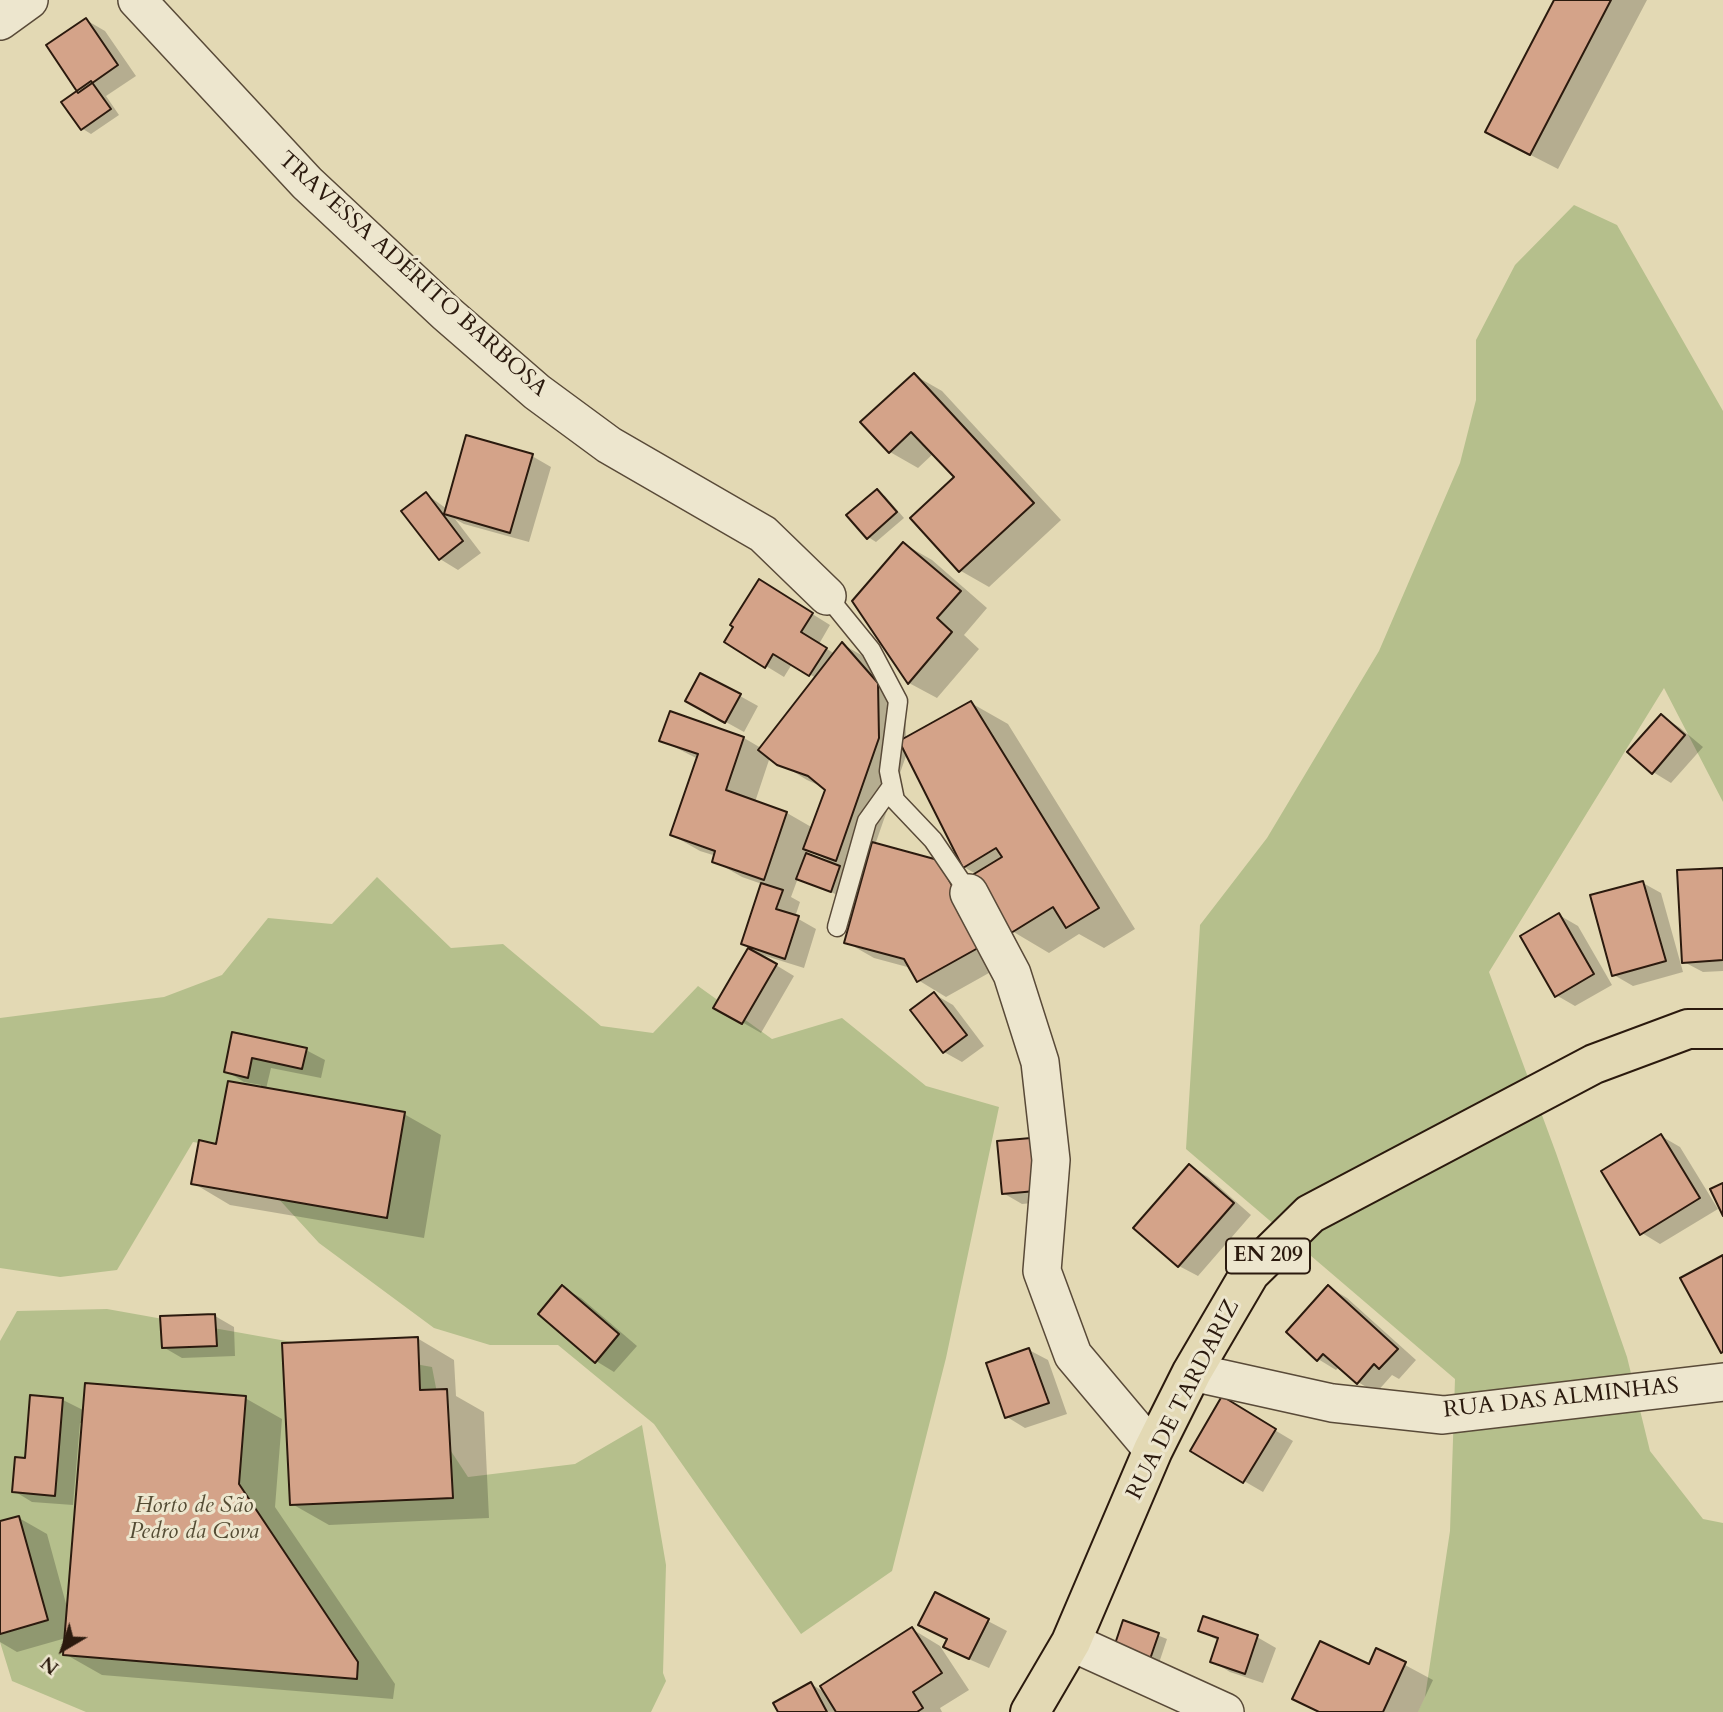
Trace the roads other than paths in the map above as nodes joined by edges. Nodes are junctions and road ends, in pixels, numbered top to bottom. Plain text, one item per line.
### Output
1 (29, 0) edge
2 (136, 0) edge
3 (0, 21) edge
4 (827, 596) joint
5 (892, 786) junction
6 (969, 893) joint
7 (837, 927) dead end
8 (1723, 1030) edge
9 (1192, 1372) junction
10 (1723, 1382) edge
11 (1153, 1450) junction
12 (1071, 1643) junction
13 (1030, 1712) edge
14 (1225, 1712) edge

1 - 3 street
2 - 4 street, TRAVESSA ADÉRITO BARBOSA
4 - 5 lane, TRAVESSA ADÉRITO BARBOSA
5 - 6 lane, TRAVESSA ADÉRITO BARBOSA
5 - 7 lane
6 - 11 street, TRAVESSA ADÉRITO BARBOSA
8 - 9 main road, RUA DE TARDARIZ / EN 209
9 - 10 street, RUA DAS ALMINHAS
9 - 11 main road, RUA DE TARDARIZ / EN 209
11 - 12 main road, RUA DE TARDARIZ / EN 209
12 - 13 main road, RUA DE TARDARIZ / EN 209
12 - 14 street

